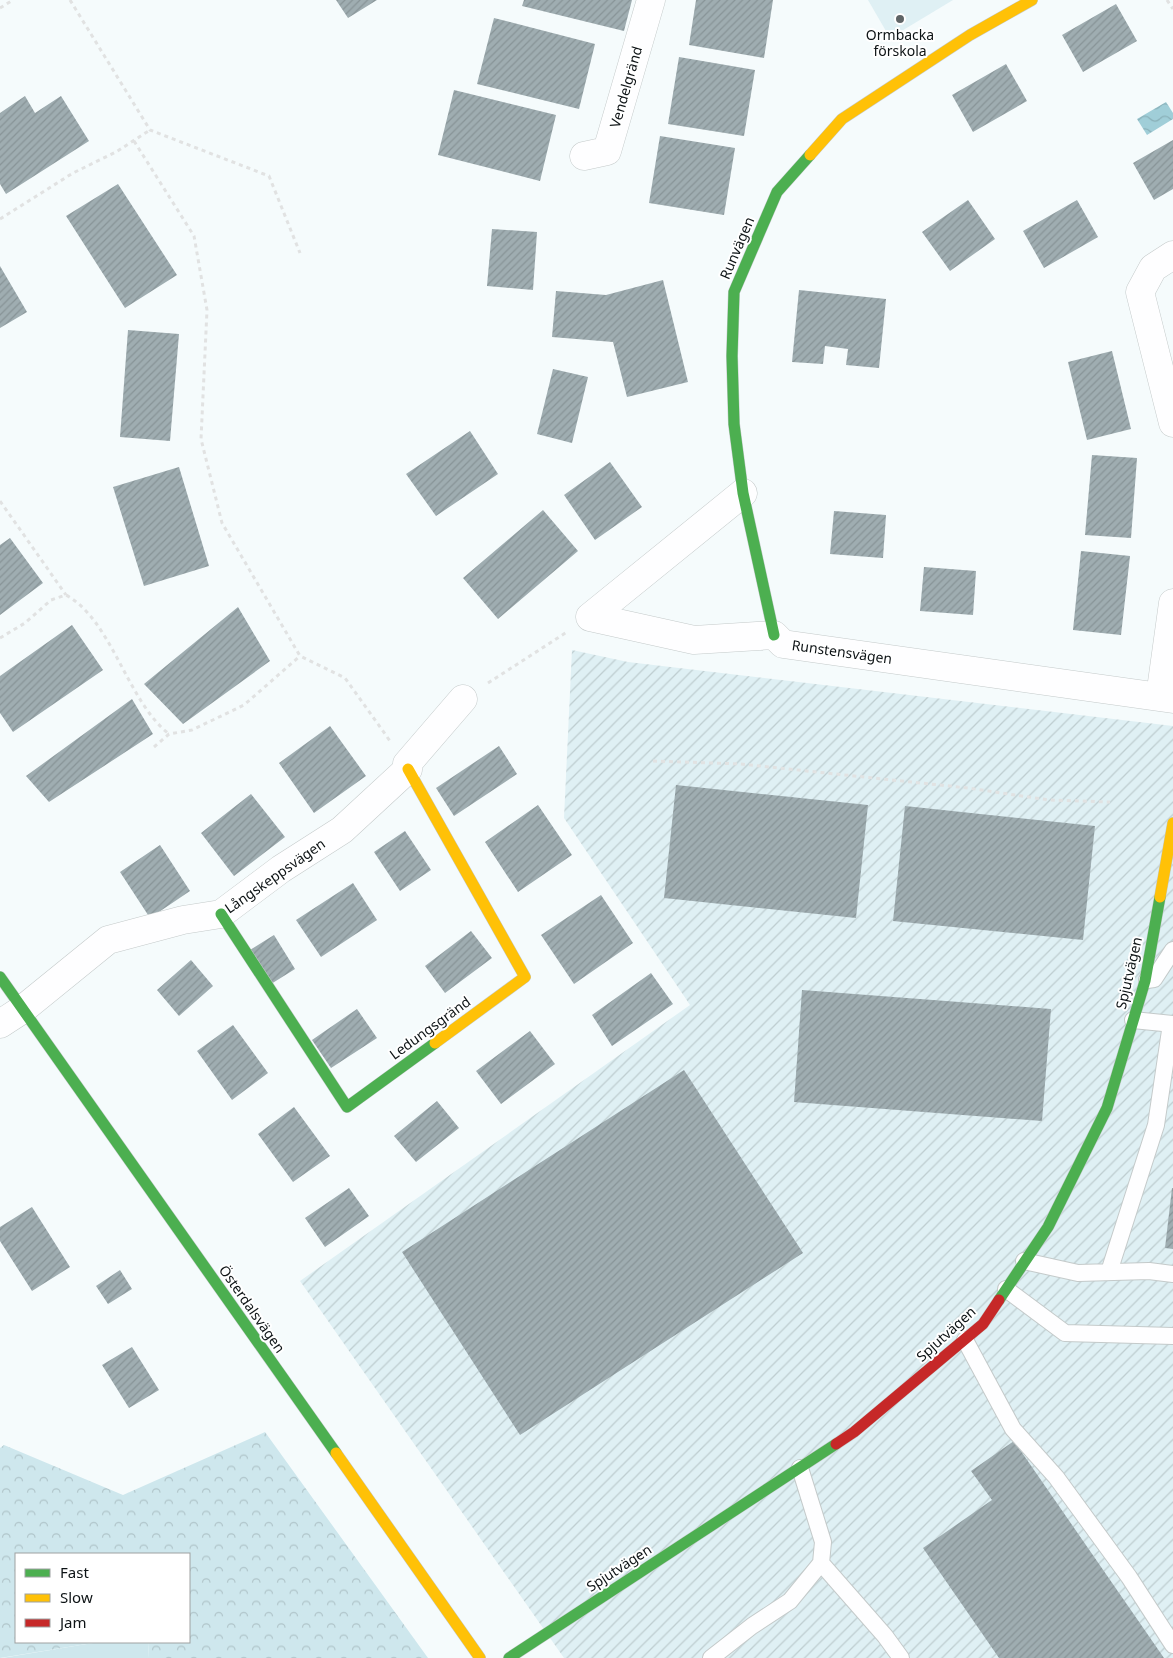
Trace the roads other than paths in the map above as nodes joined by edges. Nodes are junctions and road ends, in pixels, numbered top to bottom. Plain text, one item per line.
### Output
1 (652, 0) edge
2 (1032, 0) edge
3 (584, 156) dead end
4 (1173, 255) edge
5 (1173, 423) edge
6 (743, 493) junction
7 (1173, 603) edge
8 (774, 635) junction
9 (1167, 698) edge
10 (463, 699) road end
11 (407, 766) junction
12 (1173, 823) edge
13 (222, 914) junction
14 (1173, 950) edge
15 (0, 977) edge
16 (1145, 981) junction
17 (23, 1009) junction
18 (1134, 1020) junction
19 (0, 1024) edge
20 (1172, 1024) edge
21 (1024, 1262) junction
22 (1109, 1272) junction
23 (1173, 1274) edge
24 (1006, 1289) junction
25 (1173, 1336) edge
26 (965, 1340) junction
27 (800, 1468) junction
28 (821, 1563) junction
29 (1173, 1645) edge
30 (480, 1658) edge
31 (509, 1658) edge
32 (711, 1658) edge
33 (901, 1658) edge

1 - 3 street, Vendelgränd
2 - 6 street, Runvägen
4 - 5 street
6 - 8 street, Runvägen
6 - 8 street, Runstensvägen
7 - 9 street
8 - 9 street, Runstensvägen
10 - 11 street, Långskeppsvägen
11 - 13 street, Långskeppsvägen
11 - 13 street, Ledungsgränd
12 - 16 street, Spjutvägen
13 - 17 street, Långskeppsvägen
14 - 16 lane
15 - 17 street, Österdalsvägen
16 - 18 street, Spjutvägen
17 - 19 street, Långskeppsvägen
17 - 30 street, Österdalsvägen
18 - 20 lane
18 - 21 street, Spjutvägen
20 - 22 lane
21 - 22 lane
21 - 24 street, Spjutvägen
22 - 23 lane
24 - 25 lane
24 - 26 street, Spjutvägen
26 - 27 street, Spjutvägen
26 - 29 lane
27 - 28 lane
27 - 31 street, Spjutvägen
28 - 32 lane
28 - 33 lane

